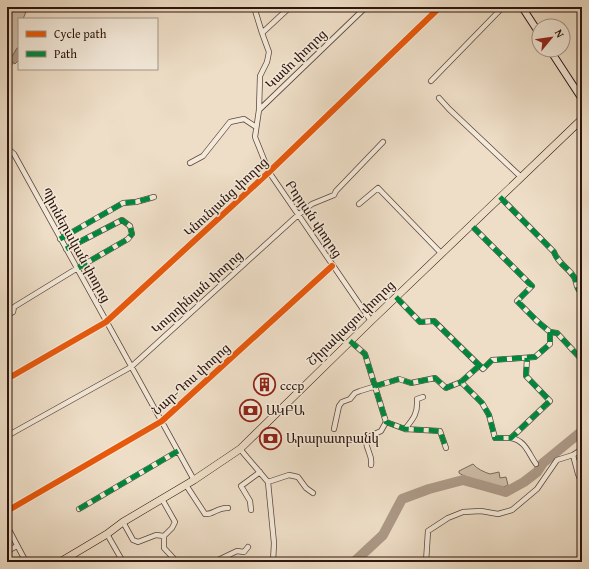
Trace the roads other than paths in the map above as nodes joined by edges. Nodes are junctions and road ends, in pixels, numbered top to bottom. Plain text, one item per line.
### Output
1 (254, 7) edge
2 (290, 7) edge
3 (366, 7) edge
4 (440, 7) edge
5 (504, 7) edge
6 (522, 7) edge
7 (531, 21) edge
8 (262, 33) junction
9 (555, 58) edge
10 (431, 81) dead end
11 (439, 98) dead end
12 (582, 99) edge
13 (259, 110) junction
14 (582, 119) edge
15 (256, 127) junction
16 (383, 142) dead end
17 (7, 148) edge
18 (190, 163) dead end
19 (269, 172) junction
20 (521, 177) junction
21 (154, 197) dead end
22 (500, 197) junction
23 (359, 204) dead end
24 (298, 215) junction
25 (471, 225) junction
26 (60, 239) junction
27 (66, 249) junction
28 (441, 253) junction
29 (332, 266) junction
30 (76, 269) junction
31 (582, 294) edge
32 (396, 296) junction
33 (7, 315) edge
34 (371, 321) junction
35 (106, 322) junction
36 (550, 332) junction
37 (350, 340) junction
38 (527, 358) junction
39 (582, 360) edge
40 (479, 366) junction
41 (131, 367) junction
42 (7, 378) edge
43 (461, 382) junction
44 (375, 386) junction
45 (423, 397) dead end
46 (162, 421) junction
47 (386, 422) junction
48 (334, 429) dead end
49 (406, 429) junction
50 (7, 436) edge
51 (511, 438) junction
52 (446, 448) dead end
53 (240, 449) junction
54 (582, 449) edge
55 (178, 451) junction
56 (574, 455) junction
57 (536, 464) dead end
58 (371, 465) dead end
59 (260, 472) junction
60 (194, 480) junction
61 (268, 482) junction
62 (582, 484) edge
63 (186, 485) junction
64 (313, 493) dead end
65 (162, 499) junction
66 (228, 508) dead end
67 (79, 509) dead end
68 (251, 510) dead end
69 (7, 511) edge
70 (123, 522) junction
71 (7, 526) edge
72 (108, 534) junction
73 (164, 536) junction
74 (17, 546) junction
75 (248, 547) dead end
76 (7, 551) edge
77 (26, 562) edge
78 (60, 562) edge
79 (123, 562) edge
80 (177, 562) edge
81 (214, 562) edge
82 (273, 562) edge
83 (405, 562) edge
84 (418, 562) edge
85 (426, 562) edge

1 - 8 street, Բորյան փողոց
2 - 8 street
3 - 13 street, Կամո փողոց
4 - 19 street, Կնունյանց փողոց
5 - 10 street
6 - 7 street
8 - 13 street, Բորյան փողոց
9 - 12 street
11 - 20 street
13 - 15 street, Բորյան փողոց
14 - 20 main road, Շիրակացու փողոց
15 - 18 street
15 - 19 street, Բորյան փողոց
16 - 24 street, Կուրղինյան փողոց
17 - 26 street, Պիոներական փողոց
19 - 24 street, Բորյան փողոց
19 - 35 street, Կնունյանց փողոց
20 - 22 main road, Շիրակացու փողոց
21 - 26 street
22 - 25 main road, Շիրակացու փողոց
22 - 31 street
23 - 28 street
24 - 29 street, Բորյան փողոց
24 - 41 street, Կուրղինյան փողոց
25 - 28 main road, Շիրակացու փողոց
25 - 36 street
26 - 27 street, Պիոներական փողոց
27 - 30 street, Պիոներական փողոց
27 - 30 street
28 - 32 main road, Շիրակացու փողոց
29 - 34 street, Բորյան փողոց
29 - 46 street, Նար-Դոս փողոց
30 - 33 street
30 - 35 street, Պիոներական փողոց
32 - 34 main road, Շիրակացու փողոց
32 - 40 street
34 - 37 main road, Շիրակացու փողոց
35 - 41 street, Պիոներական փողոց
35 - 42 street, Կնունյանց փողոց
36 - 38 street
36 - 39 street
37 - 44 street
37 - 53 main road, Շիրակացու փողոց
38 - 40 street
38 - 51 street
40 - 43 street
41 - 46 street, Պիոներական փողոց
41 - 50 street, Կուրղինյան փողոց
43 - 44 street
43 - 51 street
44 - 47 street
44 - 48 street
45 - 49 street
46 - 55 street, Պիոներական փողոց
46 - 69 street, Նար-Դոս փողոց
47 - 49 street
47 - 58 street
49 - 52 street
51 - 57 street
53 - 59 street
53 - 60 main road, Շիրակացու փողոց
54 - 56 street
55 - 60 street, Պիոներական փողոց
55 - 67 street
56 - 62 street
56 - 85 street
59 - 61 street
59 - 68 street
60 - 63 main road, Շիրակացու փողոց
61 - 64 street
61 - 82 street
63 - 65 main road, Շիրակացու փողոց
63 - 66 street
65 - 70 main road, Շիրակացու փողոց
65 - 73 street
70 - 72 main road, Շիրակացու փողոց
70 - 73 street
71 - 74 street
72 - 78 main road, Շիրակացու փողոց
72 - 79 street
73 - 80 street
74 - 76 street
74 - 77 street
75 - 81 street
83 - 84 street

